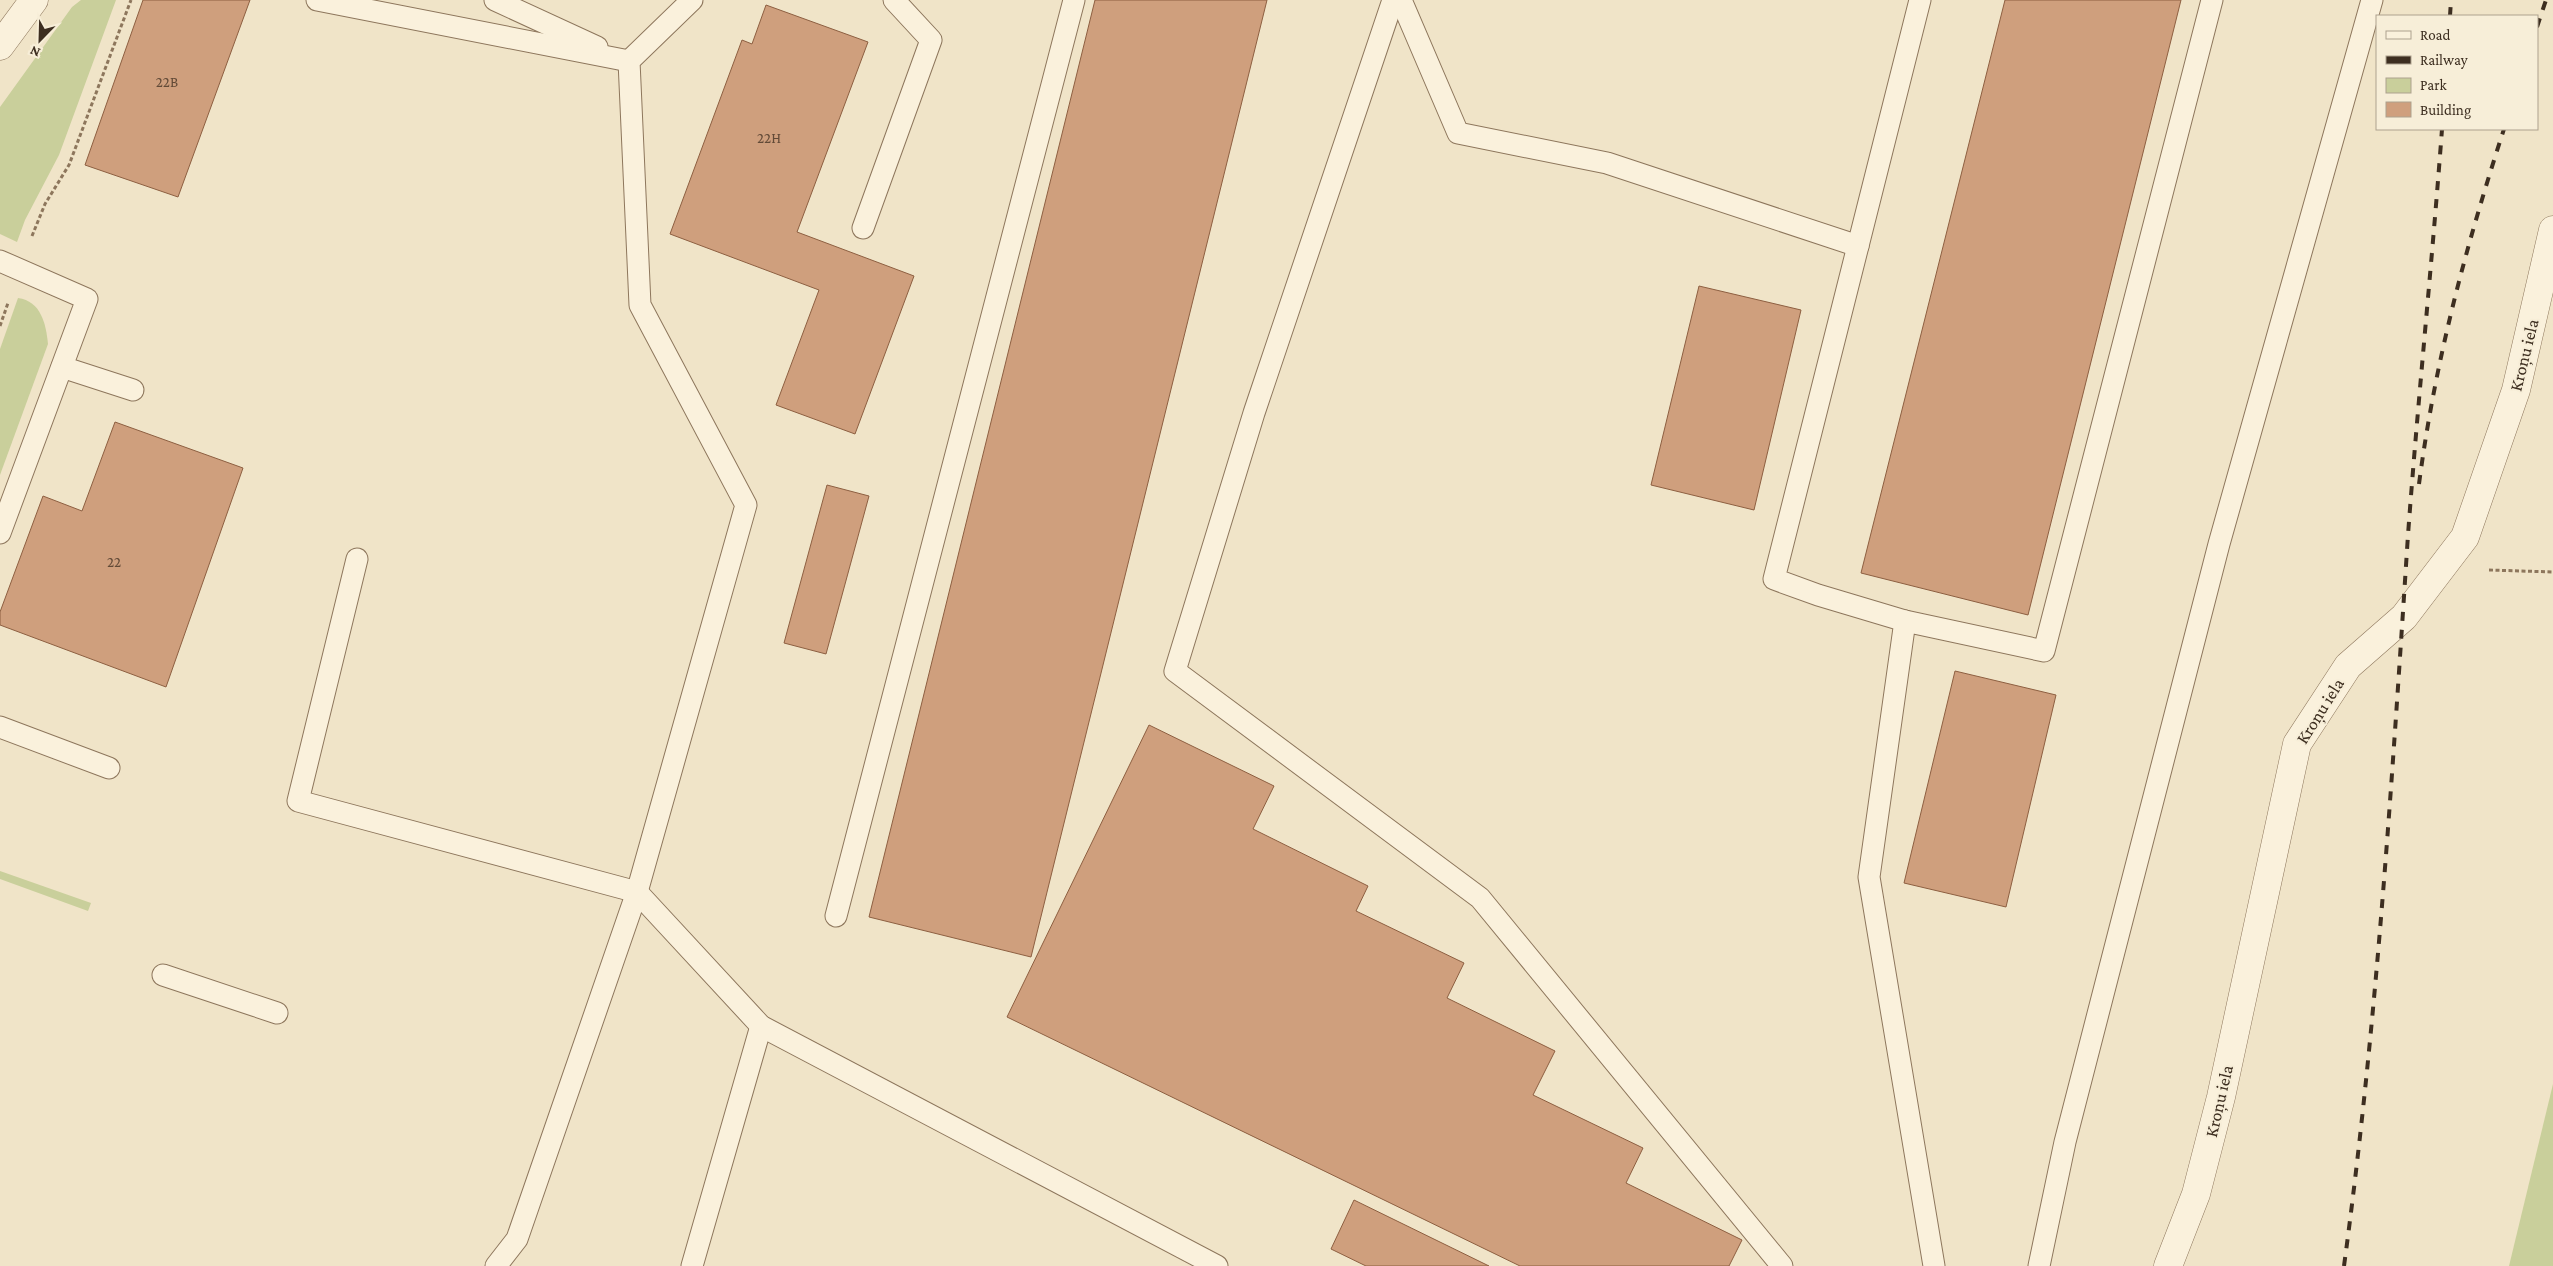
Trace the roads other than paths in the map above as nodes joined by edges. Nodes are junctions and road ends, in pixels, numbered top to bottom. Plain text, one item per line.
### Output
1 (34, 0) edge
2 (317, 0) edge
3 (495, 0) edge
4 (692, 0) edge
5 (894, 0) edge
6 (1074, 0) edge
7 (1393, 0) edge
8 (1401, 0) edge
9 (1920, 0) edge
10 (2212, 0) edge
11 (2372, 0) edge
12 (0, 46) edge
13 (630, 61) junction
14 (863, 228) dead end
15 (2553, 230) edge
16 (1858, 246) junction
17 (9, 265) edge
18 (62, 367) junction
19 (133, 390) dead end
20 (0, 533) edge
21 (357, 560) dead end
22 (1905, 621) junction
23 (0, 727) edge
24 (109, 768) dead end
25 (637, 892) junction
26 (836, 916) dead end
27 (163, 974) dead end
28 (278, 1013) dead end
29 (761, 1026) junction
30 (496, 1266) edge
31 (692, 1266) edge
32 (1217, 1266) edge
33 (1782, 1266) edge
34 (1934, 1266) edge
35 (2039, 1266) edge
36 (2168, 1266) edge

1 - 12 street
2 - 13 lane
3 - 13 lane
4 - 13 lane
5 - 14 lane
6 - 26 lane
7 - 33 lane
8 - 16 lane
9 - 16 lane
10 - 22 lane
11 - 35 lane
13 - 25 lane
15 - 36 street, Kroņu iela
16 - 22 lane
17 - 18 lane
18 - 19 lane
18 - 20 lane
21 - 25 lane
22 - 34 lane
23 - 24 lane
25 - 29 lane
25 - 30 lane
27 - 28 lane
29 - 31 lane
29 - 32 lane

